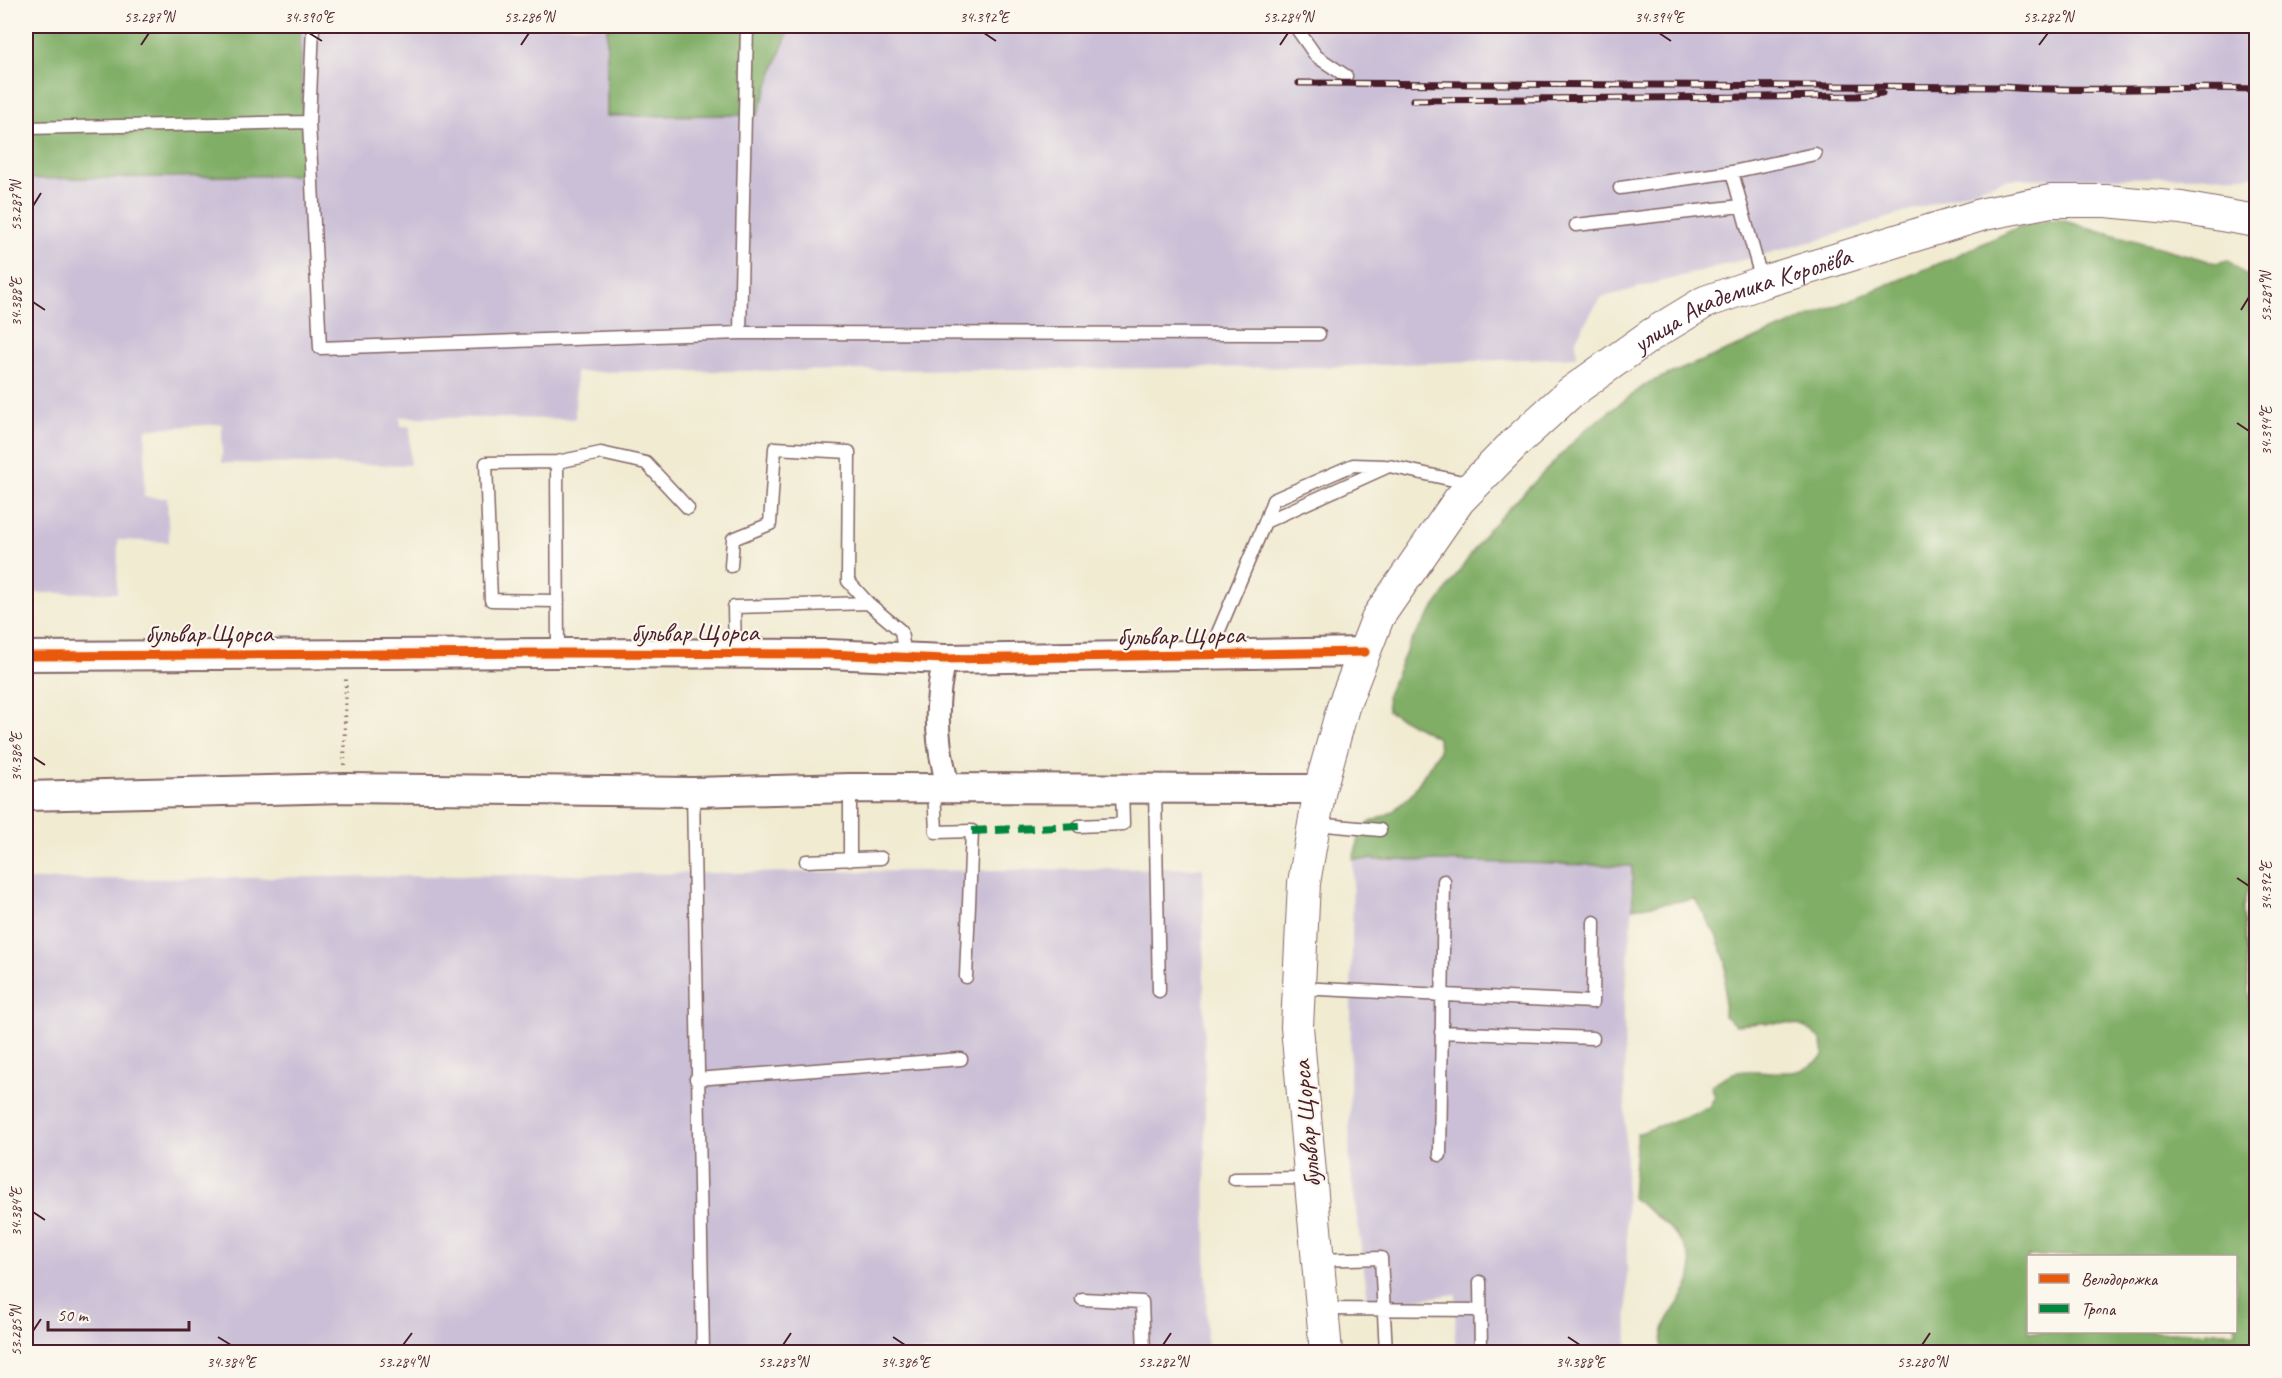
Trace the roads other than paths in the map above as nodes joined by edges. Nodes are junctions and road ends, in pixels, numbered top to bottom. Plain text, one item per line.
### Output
1 (313, 26) edge
2 (747, 26) edge
3 (1295, 26) edge
4 (1346, 76) dead end
5 (309, 122) junction
6 (26, 128) edge
7 (1815, 154) dead end
8 (1732, 172) junction
9 (1620, 188) dead end
10 (1741, 206) junction
11 (2256, 221) edge
12 (1576, 225) dead end
13 (1762, 282) junction
14 (740, 333) junction
15 (1319, 334) dead end
16 (557, 462) junction
17 (1473, 484) junction
18 (688, 508) dead end
19 (731, 566) dead end
20 (558, 601) junction
21 (868, 603) junction
22 (558, 652) junction
23 (1365, 652) junction
24 (735, 653) junction
25 (26, 656) edge
26 (1208, 656) junction
27 (904, 657) junction
28 (945, 659) junction
29 (850, 788) junction
30 (941, 788) junction
31 (1122, 788) junction
32 (1155, 788) junction
33 (1320, 789) junction
34 (693, 792) junction
35 (26, 796) edge
36 (1314, 824) junction
37 (1079, 826) dead end
38 (1380, 830) dead end
39 (881, 858) dead end
40 (850, 860) junction
41 (806, 861) dead end
42 (1444, 881) dead end
43 (1594, 922) dead end
44 (966, 976) dead end
45 (1298, 987) junction
46 (1159, 991) dead end
47 (1441, 993) junction
48 (1441, 1032) junction
49 (1593, 1038) dead end
50 (961, 1059) dead end
51 (696, 1079) junction
52 (1440, 1155) dead end
53 (1311, 1178) junction
54 (1234, 1179) dead end
55 (1318, 1260) junction
56 (1480, 1282) dead end
57 (1082, 1299) dead end
58 (1322, 1309) junction
59 (1384, 1310) junction
60 (1480, 1310) junction
61 (704, 1353) edge
62 (1143, 1353) edge
63 (1326, 1353) edge
64 (1386, 1353) edge
65 (1481, 1353) edge

1 - 5 lane
2 - 14 lane
3 - 4 lane
5 - 6 lane
5 - 14 lane
7 - 8 lane
8 - 9 lane
8 - 10 lane
10 - 12 lane
10 - 13 lane
11 - 13 main road, улица Академика Королёва
13 - 17 main road, улица Академика Королёва
14 - 15 lane
16 - 18 lane
16 - 20 lane
16 - 20 lane
17 - 23 main road, улица Академика Королёва
17 - 26 lane
19 - 21 lane
20 - 22 lane
21 - 24 lane
21 - 27 lane
22 - 24 street, бульвар Щорса
22 - 25 street, бульвар Щорса
23 - 26 street, бульвар Щорса
23 - 33 main road, бульвар Щорса
24 - 27 street, бульвар Щорса
26 - 28 street, бульвар Щорса
27 - 28 street, бульвар Щорса
28 - 30 street
29 - 30 street
29 - 34 street
29 - 40 lane
30 - 31 street
30 - 44 lane
31 - 32 street
31 - 37 lane
32 - 33 street
32 - 46 lane
33 - 36 main road, бульвар Щорса
34 - 35 street
34 - 51 lane
36 - 38 lane
36 - 45 main road, бульвар Щорса
39 - 40 lane
40 - 41 lane
42 - 47 lane
43 - 47 lane
45 - 47 lane
45 - 53 main road, бульвар Щорса
47 - 48 lane
48 - 49 lane
48 - 52 lane
50 - 51 lane
51 - 61 lane
53 - 54 lane
53 - 55 main road, бульвар Щорса
55 - 58 main road, бульвар Щорса
55 - 59 lane
56 - 60 lane
57 - 62 lane
58 - 59 lane
58 - 63 main road, бульвар Щорса
59 - 60 lane
59 - 64 lane
60 - 65 lane

